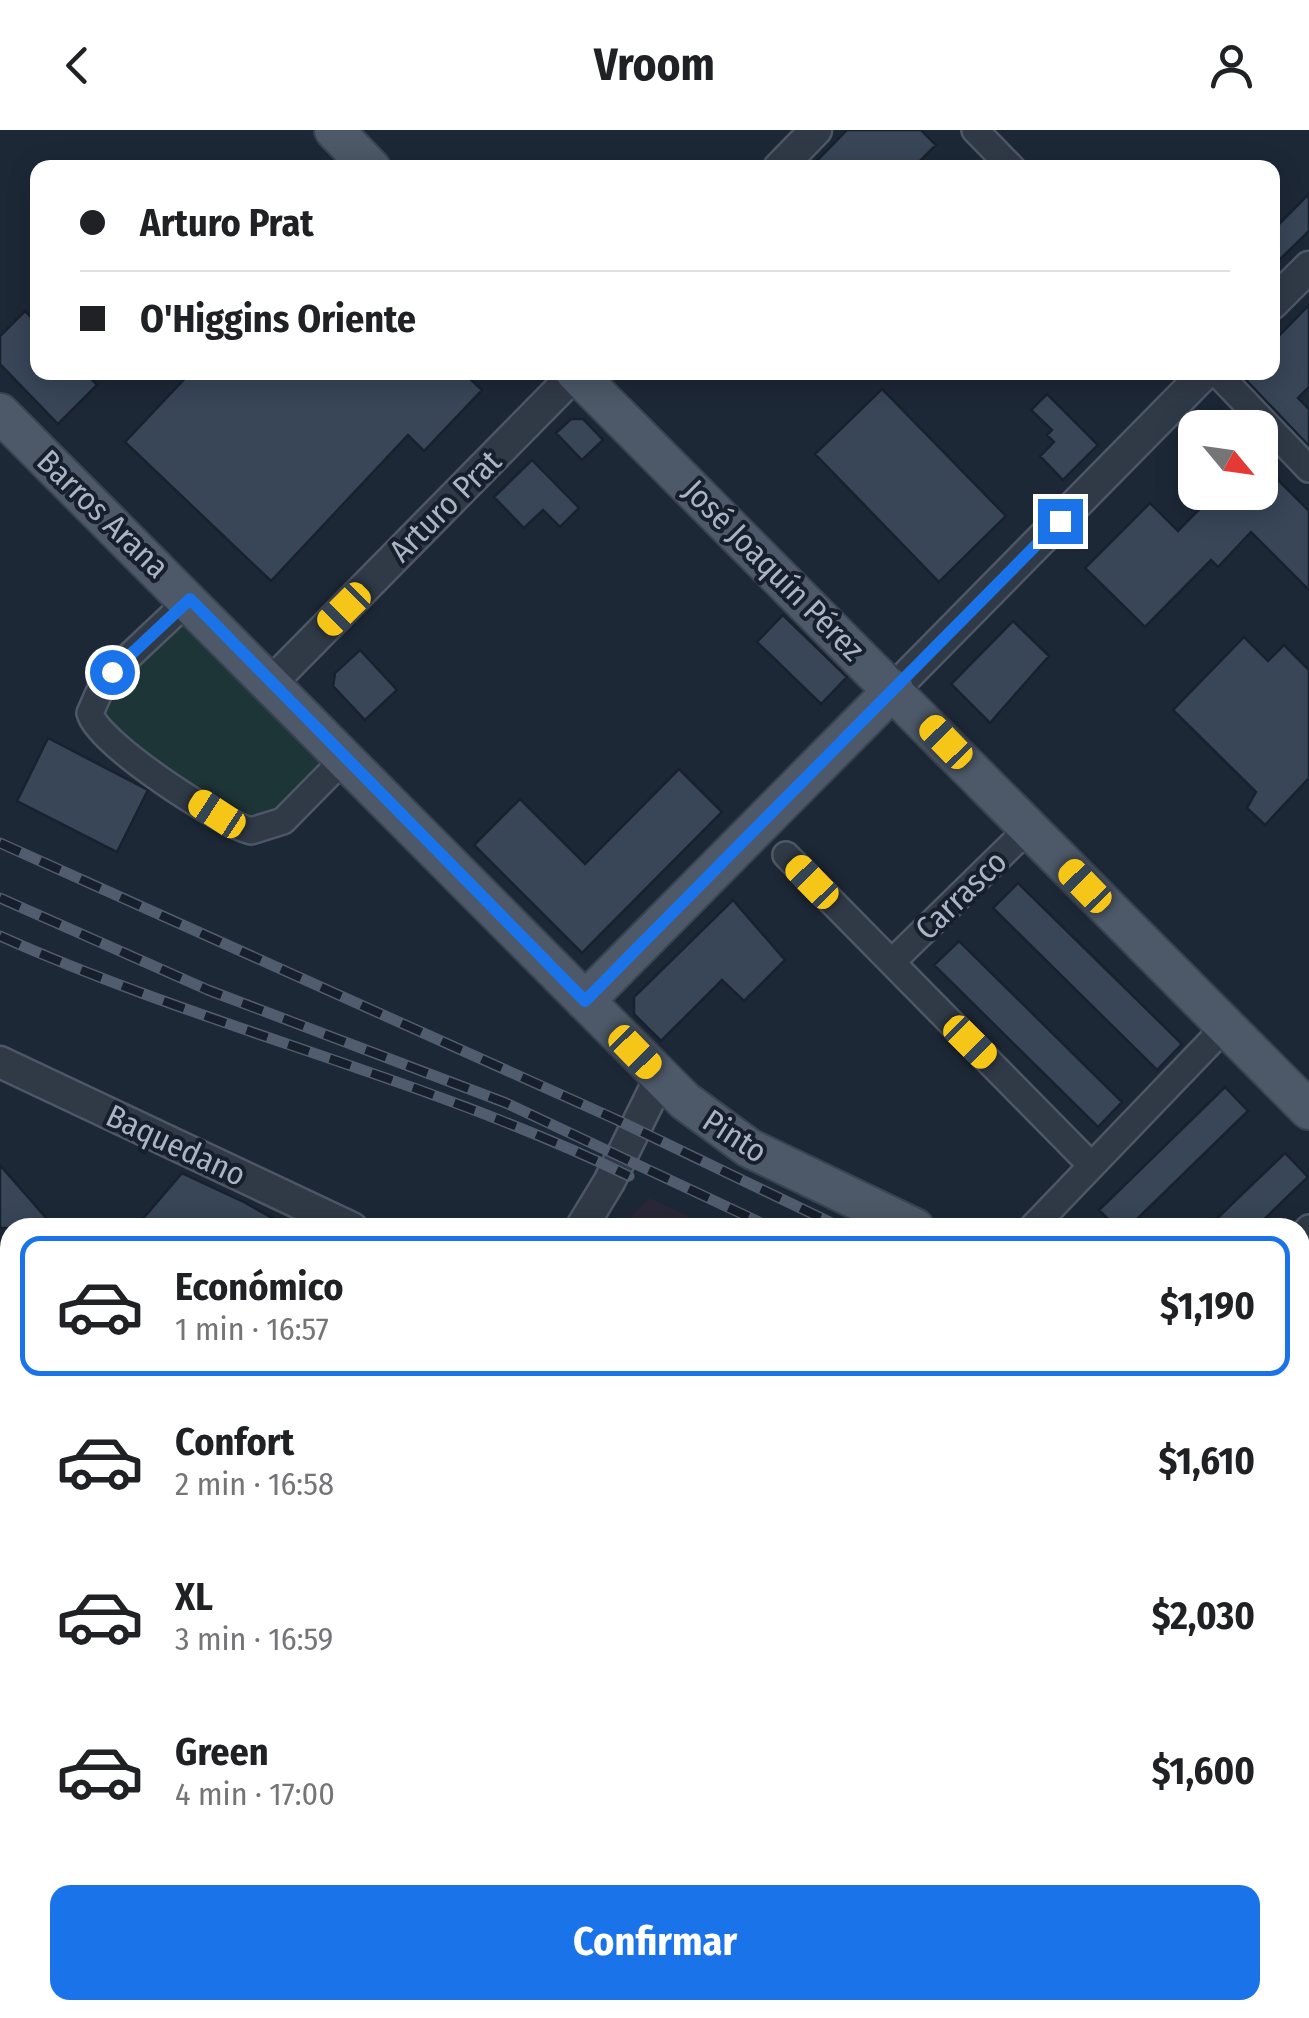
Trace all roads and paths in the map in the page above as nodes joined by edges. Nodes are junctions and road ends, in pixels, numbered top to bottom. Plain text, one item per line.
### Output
1 (334, 130) edge
2 (816, 130) edge
3 (975, 130) edge
4 (363, 160) edge
5 (787, 160) edge
6 (1004, 160) edge
7 (1309, 267) edge
8 (1280, 296) edge
9 (569, 380) edge
10 (583, 380) edge
11 (1198, 380) edge
12 (1224, 380) edge
13 (0, 413) edge
14 (1309, 468) edge
15 (190, 599) junction
16 (272, 682) junction
17 (894, 689) junction
18 (346, 757) junction
19 (1029, 828) junction
20 (786, 855) dead end
21 (892, 962) junction
22 (585, 1001) junction
23 (1224, 1028) junction
24 (6, 1073) edge
25 (660, 1078) junction
26 (1309, 1110) edge
27 (1090, 1164) junction
28 (330, 1218) edge
29 (587, 1218) edge
30 (895, 1218) edge
31 (1041, 1218) edge

1 - 4 main road
2 - 5 street
3 - 6 street
7 - 8 street
9 - 16 street, Arturo Prat
10 - 17 main road, José Joaquín Pérez
11 - 17 street
12 - 14 street
13 - 15 main road, Barros Arana
15 - 16 main road, Barros Arana
15 - 18 street
16 - 18 main road, Barros Arana
17 - 19 main road, José Joaquín Pérez
17 - 22 main road
18 - 22 main road, Barros Arana
19 - 21 street, Carrasco
19 - 23 main road, José Joaquín Pérez
20 - 21 street
21 - 27 street
22 - 25 main road, Pinto
23 - 26 main road, José Joaquín Pérez
23 - 27 street
24 - 28 street, Baquedano
25 - 29 street
25 - 30 main road, Pinto
27 - 31 street

